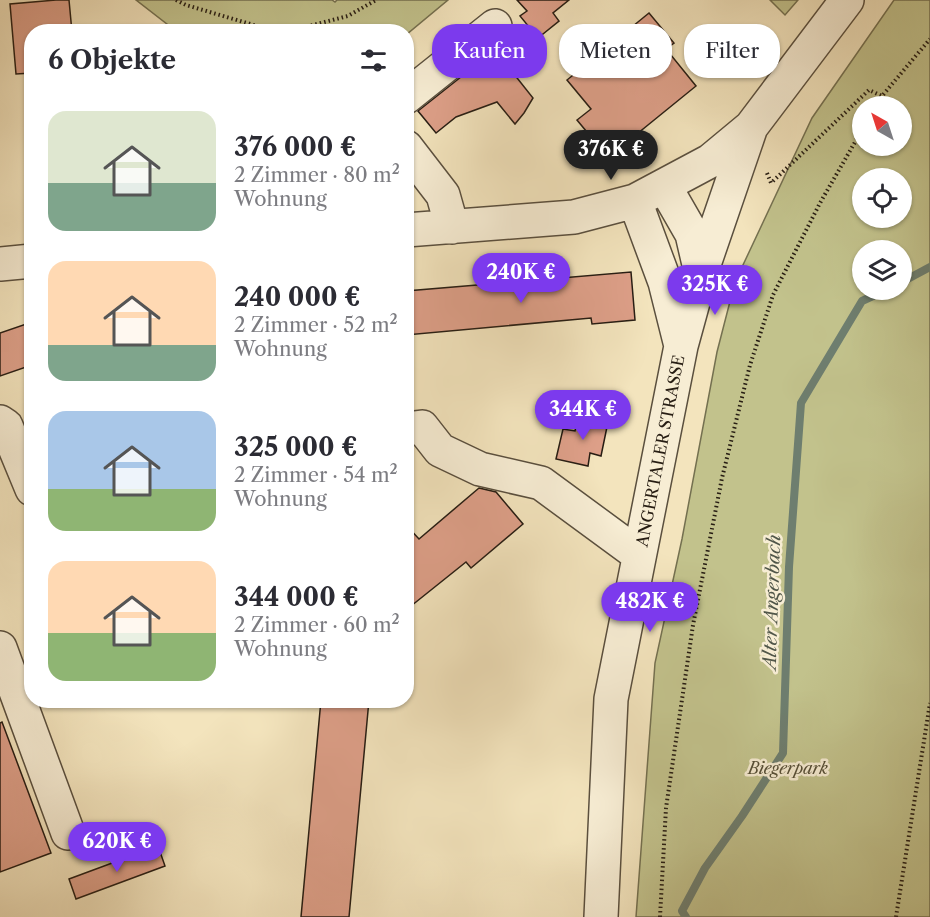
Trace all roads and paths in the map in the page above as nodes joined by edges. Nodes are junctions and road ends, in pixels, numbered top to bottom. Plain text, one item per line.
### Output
1 (176, 0) edge
2 (376, 0) edge
3 (847, 0) edge
4 (250, 24) edge
5 (316, 24) edge
6 (930, 40) edge
7 (432, 76) edge
8 (414, 91) edge
9 (864, 96) edge
10 (882, 96) joint
11 (852, 107) edge
12 (751, 127) junction
13 (852, 147) edge
14 (414, 157) edge
15 (665, 187) junction
16 (635, 201) junction
17 (452, 227) junction
18 (414, 229) edge
19 (24, 262) edge
20 (0, 264) edge
21 (700, 273) junction
22 (681, 346) junction
23 (0, 422) edge
24 (414, 428) edge
25 (24, 470) edge
26 (639, 555) junction
27 (0, 648) edge
28 (930, 703) edge
29 (68, 833) dead end
30 (601, 917) edge
31 (660, 917) edge
32 (896, 917) edge

1 - 4 path
2 - 5 path
3 - 12 street, ANGERTALER STRASSE
6 - 10 path
7 - 8 street
9 - 10 path
11 - 12 path
12 - 15 street
12 - 21 street, ANGERTALER STRASSE
13 - 31 path
14 - 17 street
15 - 16 street
15 - 21 street, ANGERTALER STRASSE
16 - 17 street
16 - 22 street
17 - 18 street
19 - 20 street
21 - 22 street, ANGERTALER STRASSE
22 - 26 street, ANGERTALER STRASSE
23 - 25 street
24 - 26 street
26 - 30 street, ANGERTALER STRASSE
27 - 29 street
28 - 32 path

